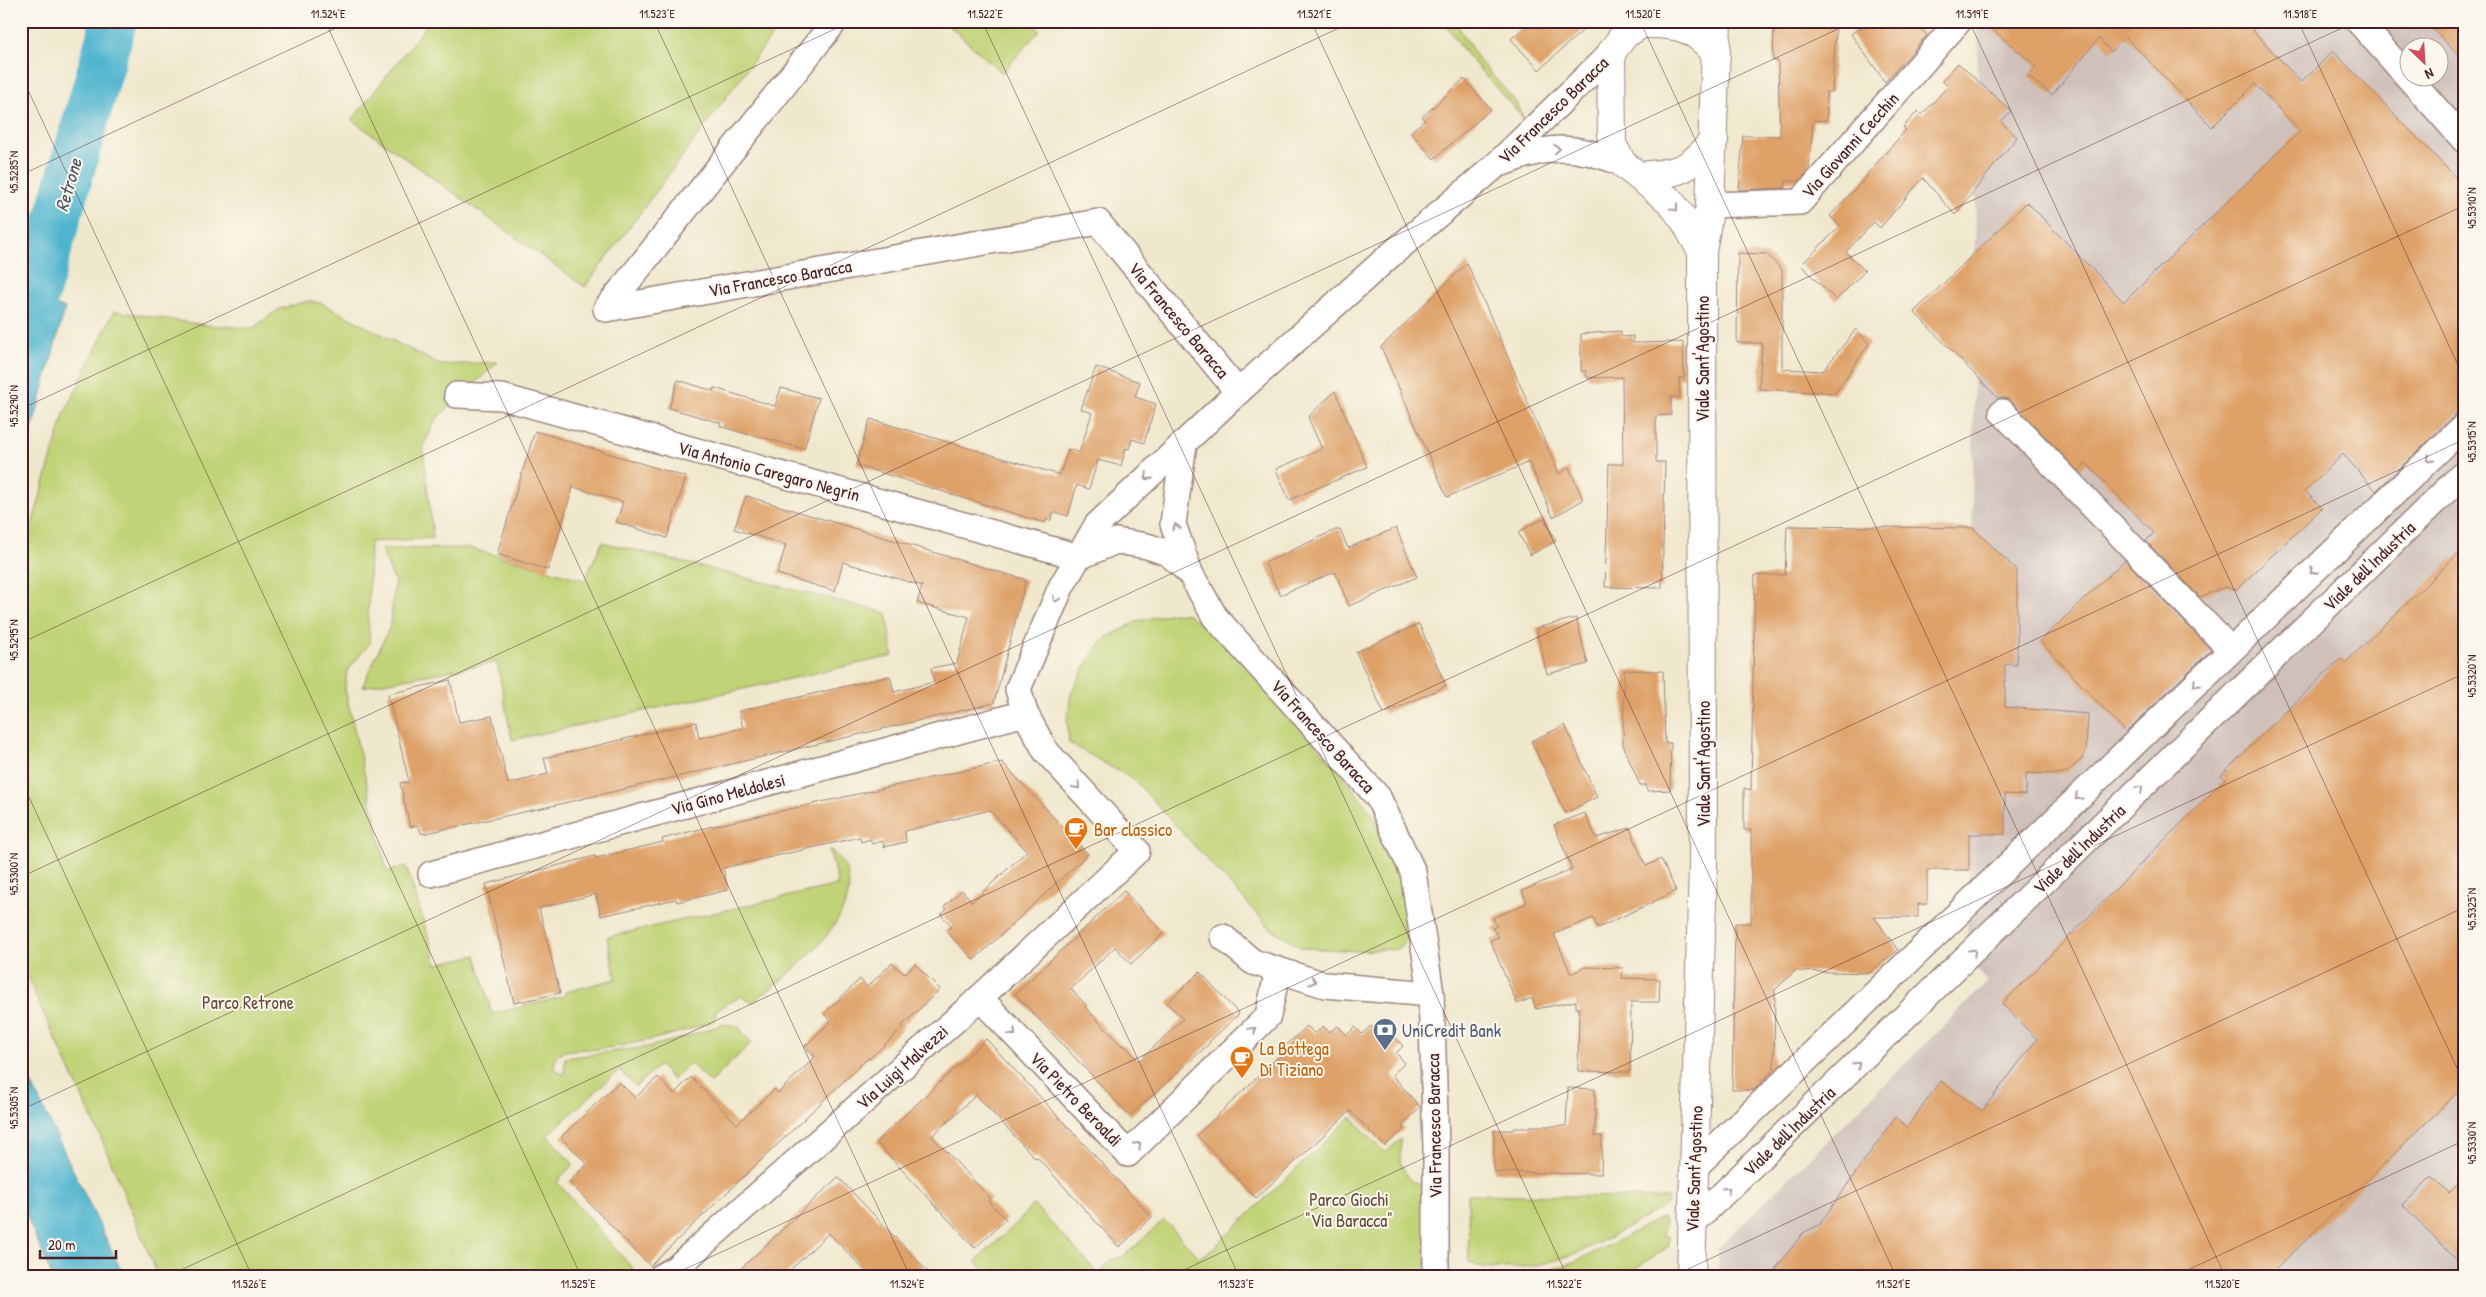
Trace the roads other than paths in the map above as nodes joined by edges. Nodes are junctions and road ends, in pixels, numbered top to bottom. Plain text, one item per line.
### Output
1 (835, 21) edge
2 (1717, 21) edge
3 (1959, 21) edge
4 (2358, 21) edge
5 (1645, 23) edge
6 (1611, 53) junction
7 (1716, 54) junction
8 (1714, 140) junction
9 (2465, 141) edge
10 (1494, 167) junction
11 (1631, 169) junction
12 (1710, 205) junction
13 (1702, 252) junction
14 (1238, 392) junction
15 (457, 395) dead end
16 (2002, 412) dead end
17 (2465, 425) edge
18 (1184, 443) junction
19 (2465, 472) edge
20 (1079, 557) junction
21 (1190, 573) junction
22 (2232, 650) junction
23 (1025, 714) junction
24 (431, 874) dead end
25 (1223, 937) dead end
26 (1278, 970) junction
27 (1431, 994) junction
28 (980, 998) junction
29 (1695, 1166) junction
30 (1692, 1224) junction
31 (662, 1276) edge
32 (1436, 1276) edge
33 (1690, 1276) edge

1 - 14 street, Via Francesco Baracca
2 - 7 main road, Viale Sant'Agostino
3 - 12 street, Via Giovanni Cecchin
4 - 9 street
5 - 6 main road
5 - 7 main road
6 - 10 street, Via Francesco Baracca
6 - 11 main road, Viale Sant'Agostino
7 - 8 main road, Viale Sant'Agostino
8 - 11 main road
8 - 12 main road, Viale Sant'Agostino
10 -> 11 street, Via Francesco Baracca
10 - 14 street, Via Francesco Baracca
11 -> 13 main road, Viale Sant'Agostino
12 - 13 main road, Viale Sant'Agostino
13 - 29 main road, Viale Sant'Agostino
14 - 18 street, Via Francesco Baracca
15 - 20 street, Via Antonio Caregaro Negrin
16 - 22 street
17 -> 22 street, Viale dell'Industria
18 -> 20 street
21 -> 18 street, Via Francesco Baracca
30 -> 19 street, Viale dell'Industria
20 - 21 street
20 -> 23 street
21 - 27 street, Via Francesco Baracca
22 -> 29 street, Viale dell'Industria
23 - 24 street, Via Gino Meldolesi
23 -> 28 street, Via Luigi Malvezzi
25 - 26 street
26 -> 27 street
28 -> 26 street, Via Pietro Beroaldi
27 - 32 street, Via Francesco Baracca
28 - 31 street, Via Luigi Malvezzi
29 - 30 main road, Viale Sant'Agostino
30 - 33 main road, Viale Sant'Agostino

